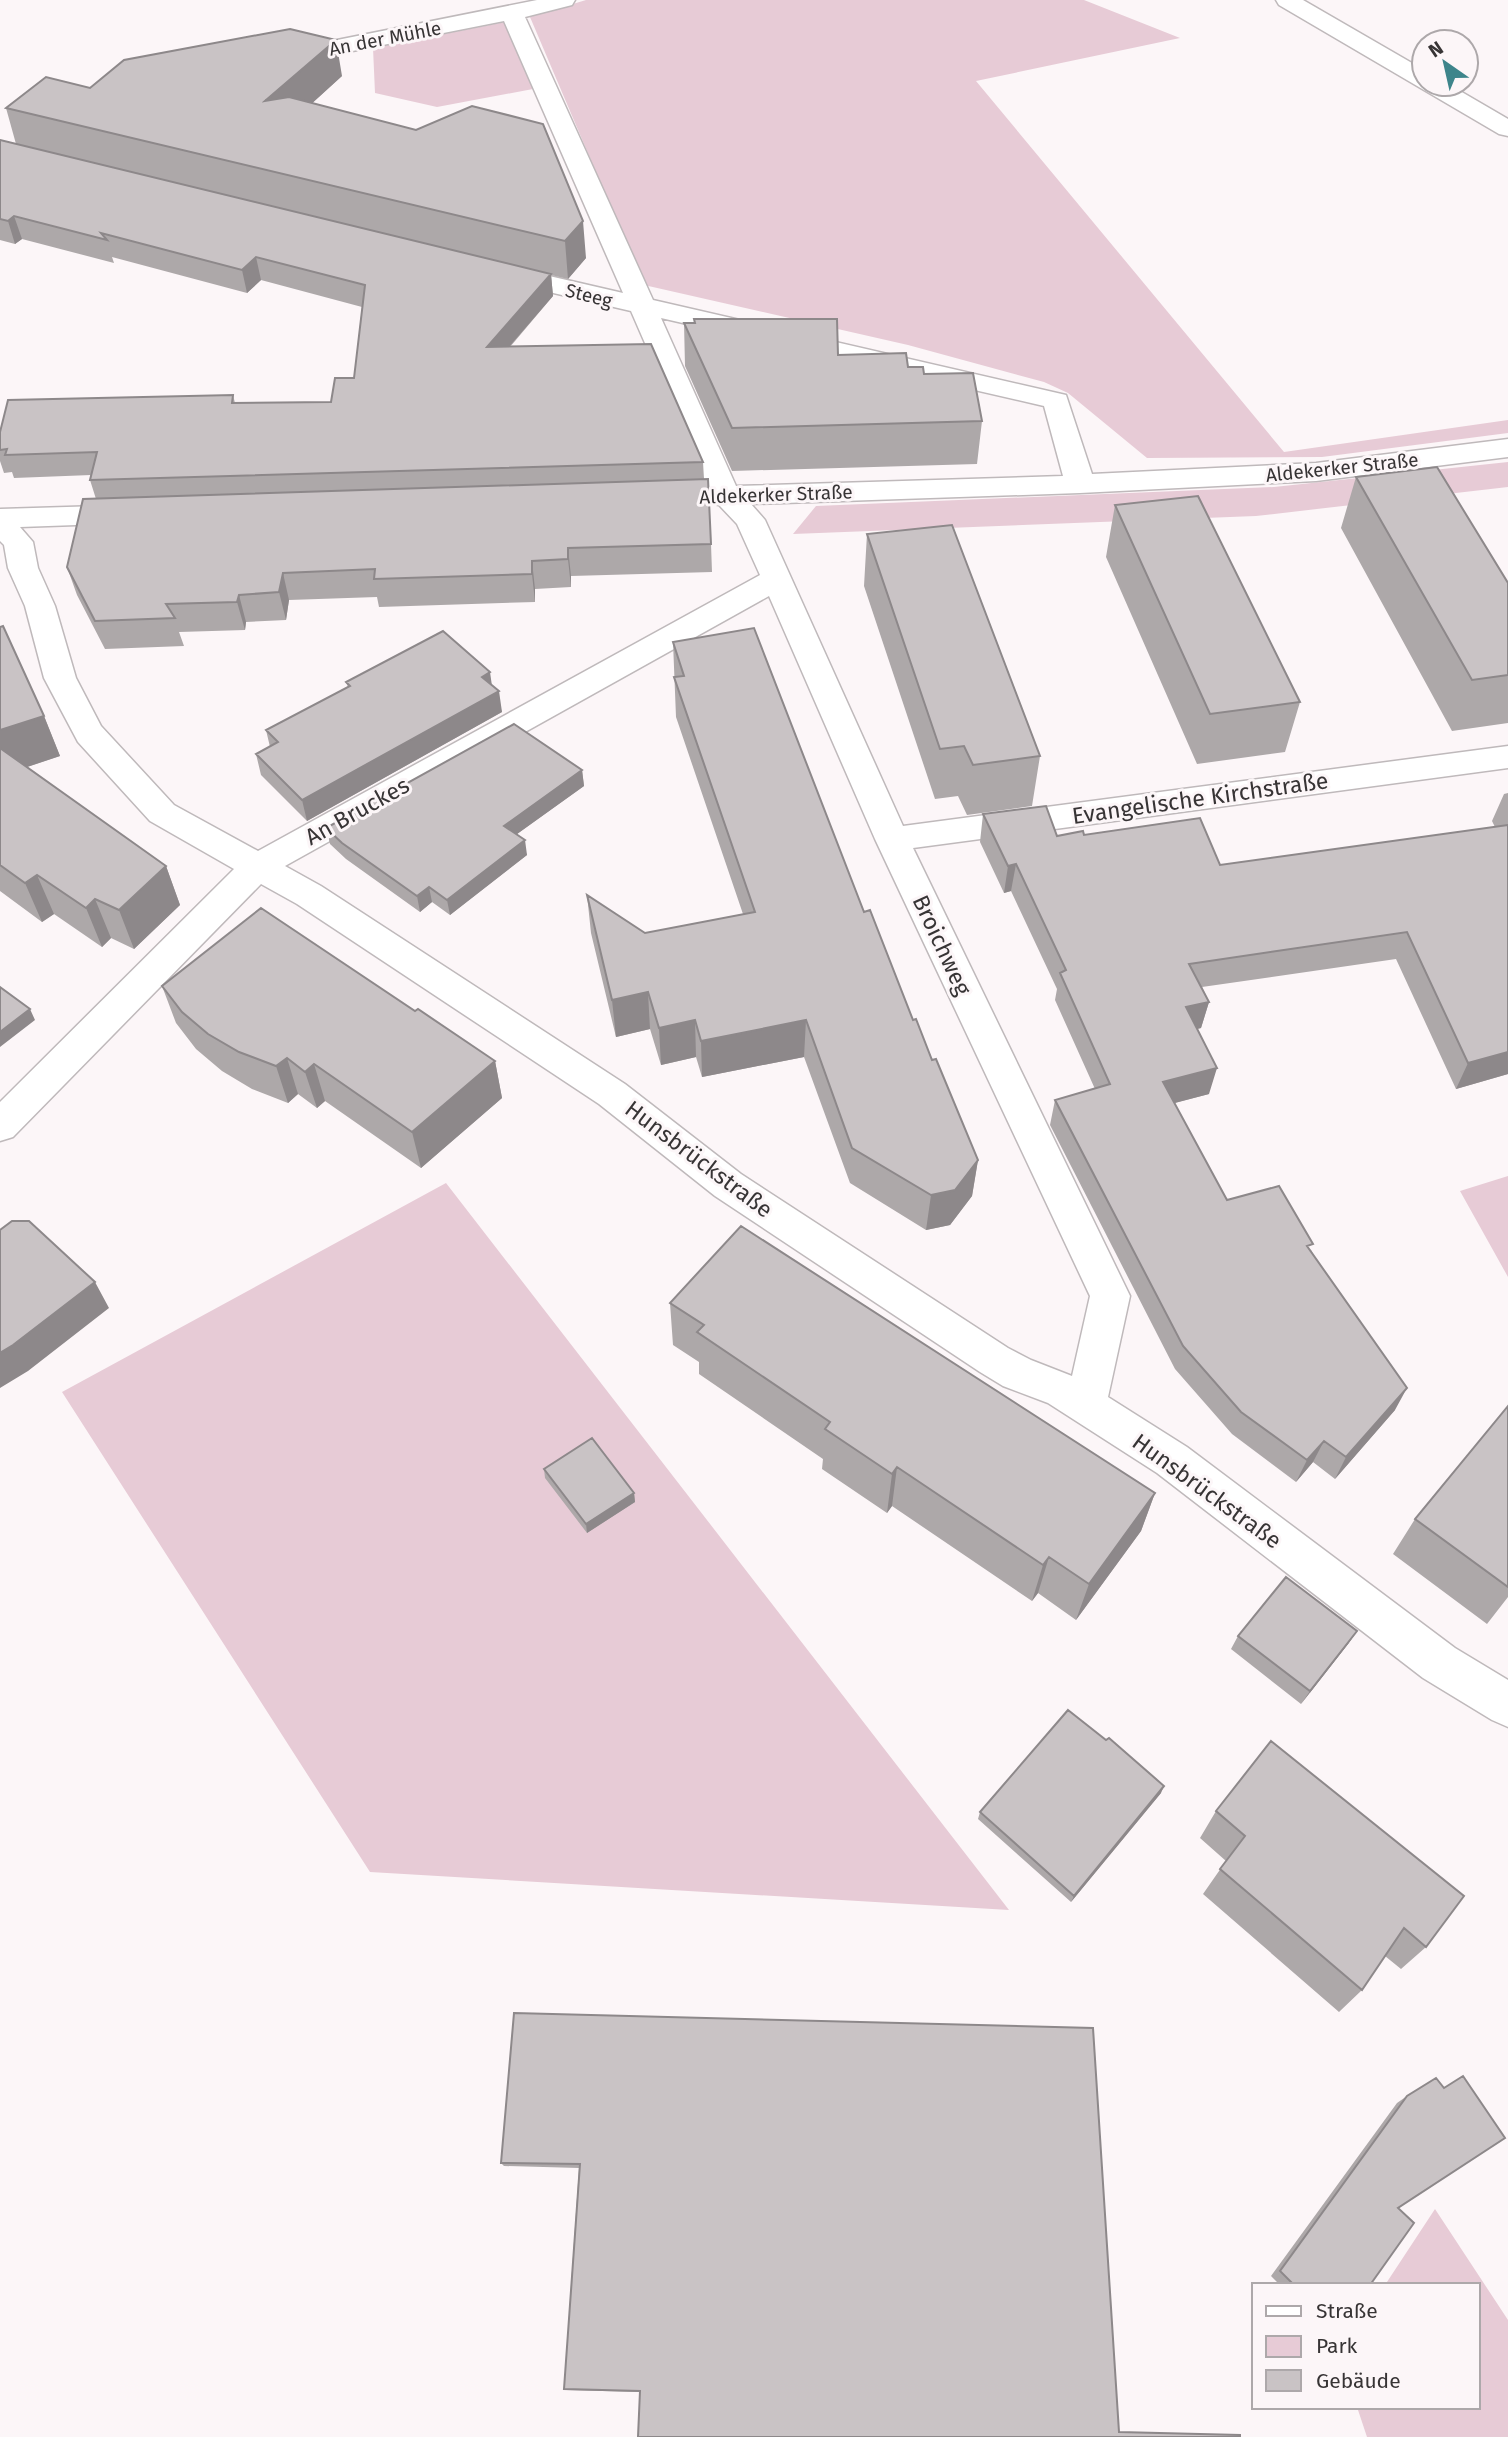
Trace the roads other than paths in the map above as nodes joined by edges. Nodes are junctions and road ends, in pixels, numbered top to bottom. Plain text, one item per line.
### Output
1 (564, 0) edge
2 (1287, 0) edge
3 (512, 13) junction
4 (265, 61) edge
5 (1410, 72) edge
6 (1455, 98) edge
7 (1508, 129) edge
8 (482, 268) edge
9 (643, 307) junction
10 (1508, 448) edge
11 (1080, 484) junction
12 (726, 495) junction
13 (684, 497) edge
14 (154, 513) edge
15 (0, 518) edge
16 (0, 524) edge
17 (776, 579) junction
18 (1508, 757) edge
19 (892, 839) junction
20 (258, 866) junction
21 (0, 1126) edge
22 (1086, 1406) junction
23 (1508, 1705) edge

1 - 3 street, An der Mühle
2 - 5 street
3 - 4 street, An der Mühle
3 - 9 street, Broichweg
6 - 7 street
8 - 9 street, Steeg
9 - 11 street, Steeg
9 - 12 street, Broichweg
10 - 11 street, Aldekerker Straße
11 - 12 street, Aldekerker Straße
12 - 13 street, Aldekerker Straße
12 - 17 street, Broichweg
14 - 15 street
16 - 20 street, Hunsbrückstraße
17 - 19 street, Broichweg
17 - 20 street, An Bruckes
18 - 19 street, Evangelische Kirchstraße
19 - 22 street, Broichweg
20 - 21 street, An Bruckes
20 - 22 street, Hunsbrückstraße
22 - 23 street, Hunsbrückstraße

